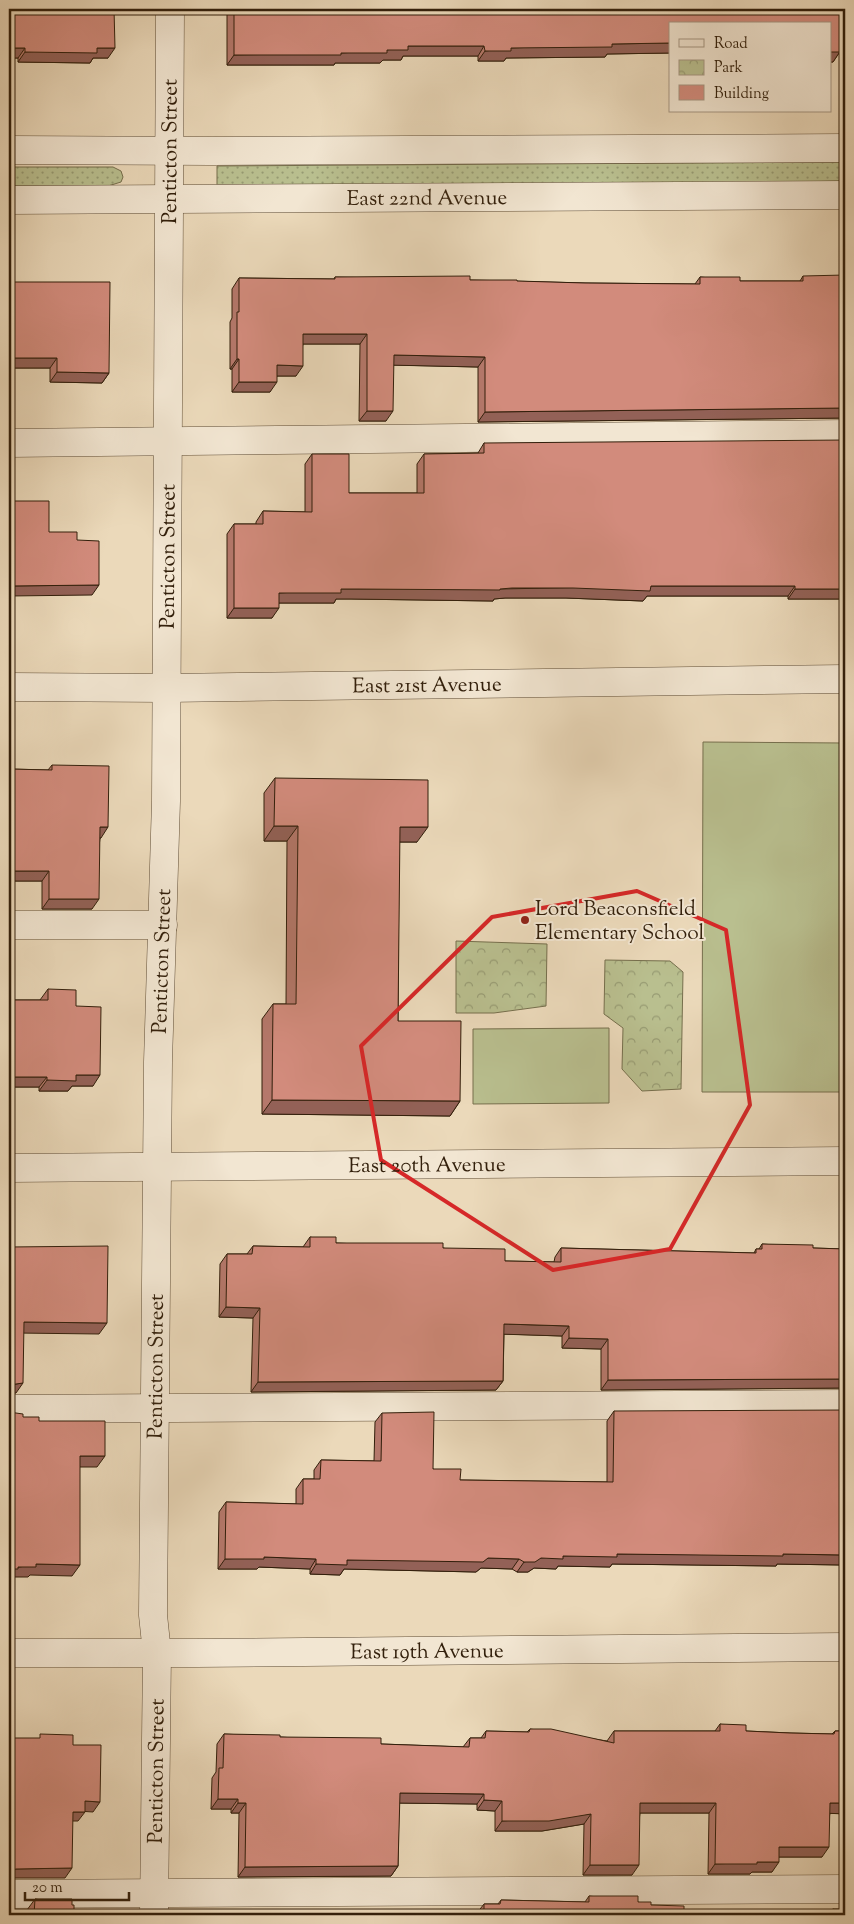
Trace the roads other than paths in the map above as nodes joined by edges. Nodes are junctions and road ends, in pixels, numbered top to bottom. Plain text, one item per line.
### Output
1 (170, 9) edge
2 (845, 148) edge
3 (9, 150) edge
4 (170, 151) junction
5 (845, 195) edge
6 (9, 200) edge
7 (170, 200) junction
8 (845, 434) edge
9 (168, 441) junction
10 (9, 443) edge
11 (845, 679) edge
12 (9, 687) edge
13 (166, 688) junction
14 (163, 925) junction
15 (9, 926) edge
16 (845, 1161) edge
17 (158, 1167) junction
18 (9, 1168) edge
19 (845, 1404) edge
20 (9, 1409) edge
21 (155, 1409) junction
22 (845, 1647) edge
23 (9, 1653) edge
24 (157, 1653) junction
25 (845, 1889) edge
26 (9, 1894) edge
27 (154, 1905) edge

1 - 4 street, Penticton Street
2 - 4 street
3 - 4 street
4 - 7 street, Penticton Street
5 - 7 street, East 22nd Avenue
6 - 7 street, East 22nd Avenue
7 - 9 street, Penticton Street
8 - 9 street
9 - 10 street
9 - 13 street, Penticton Street
11 - 13 street, East 21st Avenue
12 - 13 street, East 21st Avenue
13 - 14 street, Penticton Street
14 - 15 street
14 - 17 street, Penticton Street
16 - 17 street, East 20th Avenue
17 - 18 street, East 20th Avenue
17 - 21 street, Penticton Street
19 - 21 street
20 - 21 street
21 - 24 street, Penticton Street
22 - 24 street, East 19th Avenue
23 - 24 street, East 19th Avenue
24 - 27 street, Penticton Street
25 - 27 street
26 - 27 street

